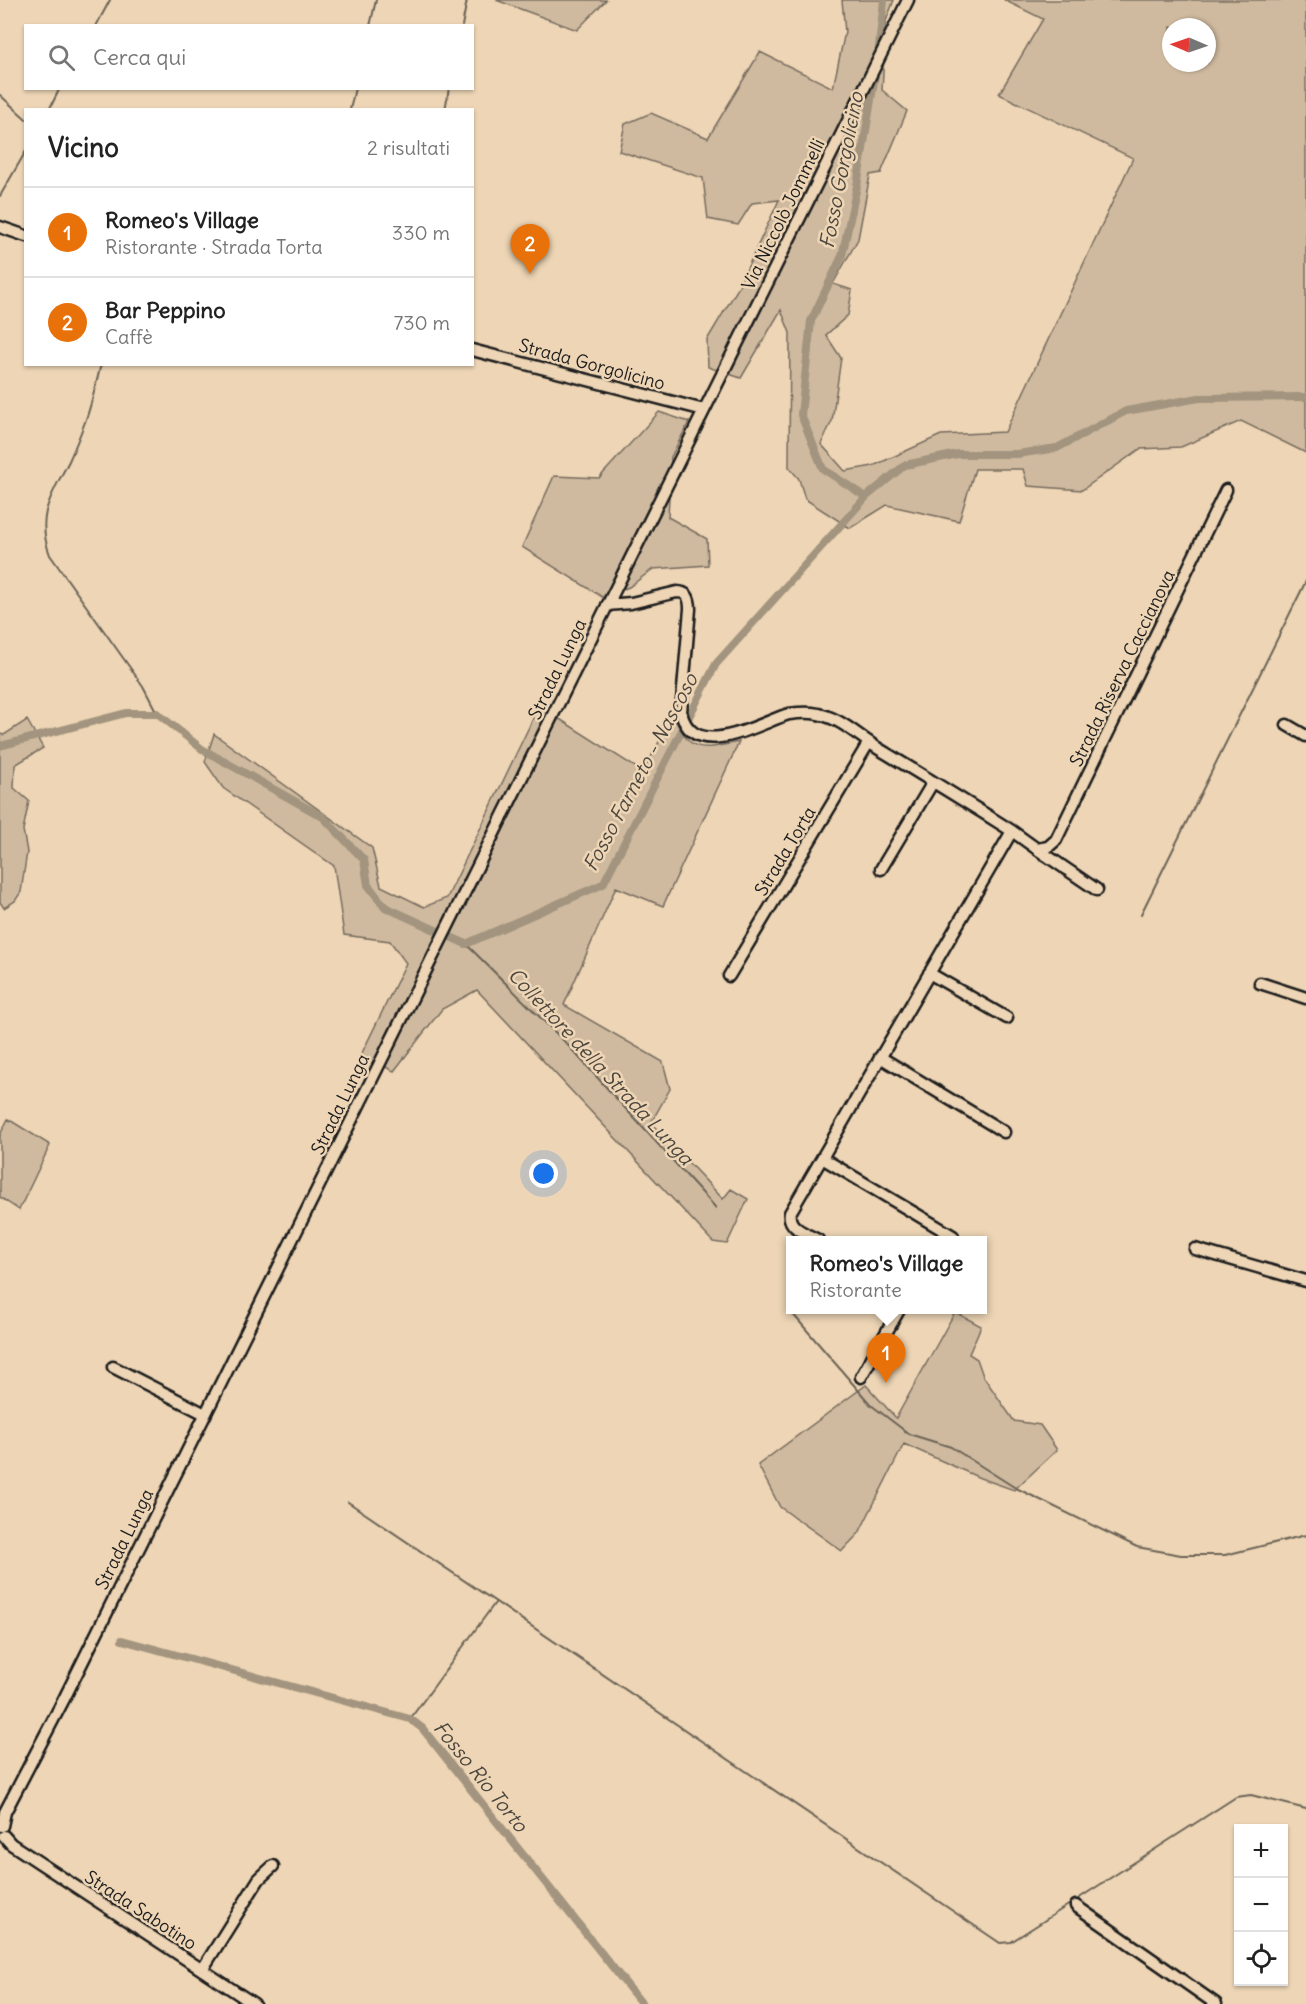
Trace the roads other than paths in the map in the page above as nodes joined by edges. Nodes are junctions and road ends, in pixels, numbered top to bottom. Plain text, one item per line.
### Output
1 (908, 0) edge
2 (0, 227) edge
3 (24, 235) edge
4 (474, 351) edge
5 (704, 410) junction
6 (1226, 490) dead end
7 (607, 605) junction
8 (1287, 725) dead end
9 (1306, 736) edge
10 (868, 742) junction
11 (933, 782) junction
12 (1012, 831) junction
13 (1037, 849) junction
14 (881, 869) dead end
15 (1097, 890) dead end
16 (929, 973) junction
17 (729, 976) dead end
18 (1260, 983) dead end
19 (1306, 998) edge
20 (1007, 1018) dead end
21 (880, 1057) junction
22 (1004, 1132) dead end
23 (822, 1158) junction
24 (811, 1236) edge
25 (953, 1236) dead end
26 (1195, 1250) dead end
27 (1306, 1281) edge
28 (897, 1314) edge
29 (114, 1367) dead end
30 (861, 1377) dead end
31 (205, 1414) junction
32 (3, 1830) edge
33 (273, 1866) dead end
34 (1076, 1906) dead end
35 (202, 1970) junction
36 (254, 2004) edge
37 (1216, 2004) edge

1 - 5 street, Via Niccolò Jommelli
2 - 3 street
4 - 5 street, Strada Gorgolicino
5 - 7 street, Strada Lunga
6 - 13 street, Strada Riserva Caccianova
7 - 10 street
7 - 31 street, Strada Lunga
8 - 9 street
10 - 11 street
10 - 17 street, Strada Torta
11 - 12 street
11 - 14 street
12 - 13 street
12 - 16 street
13 - 15 street
16 - 20 street
16 - 21 street
18 - 19 street
21 - 22 street
21 - 23 street
23 - 24 street
23 - 25 street
26 - 27 street
28 - 30 street
29 - 31 street
31 - 32 street, Strada Lunga
32 - 35 street, Strada Sabotino
33 - 35 street
34 - 37 street
35 - 36 street, Strada Sabotino

